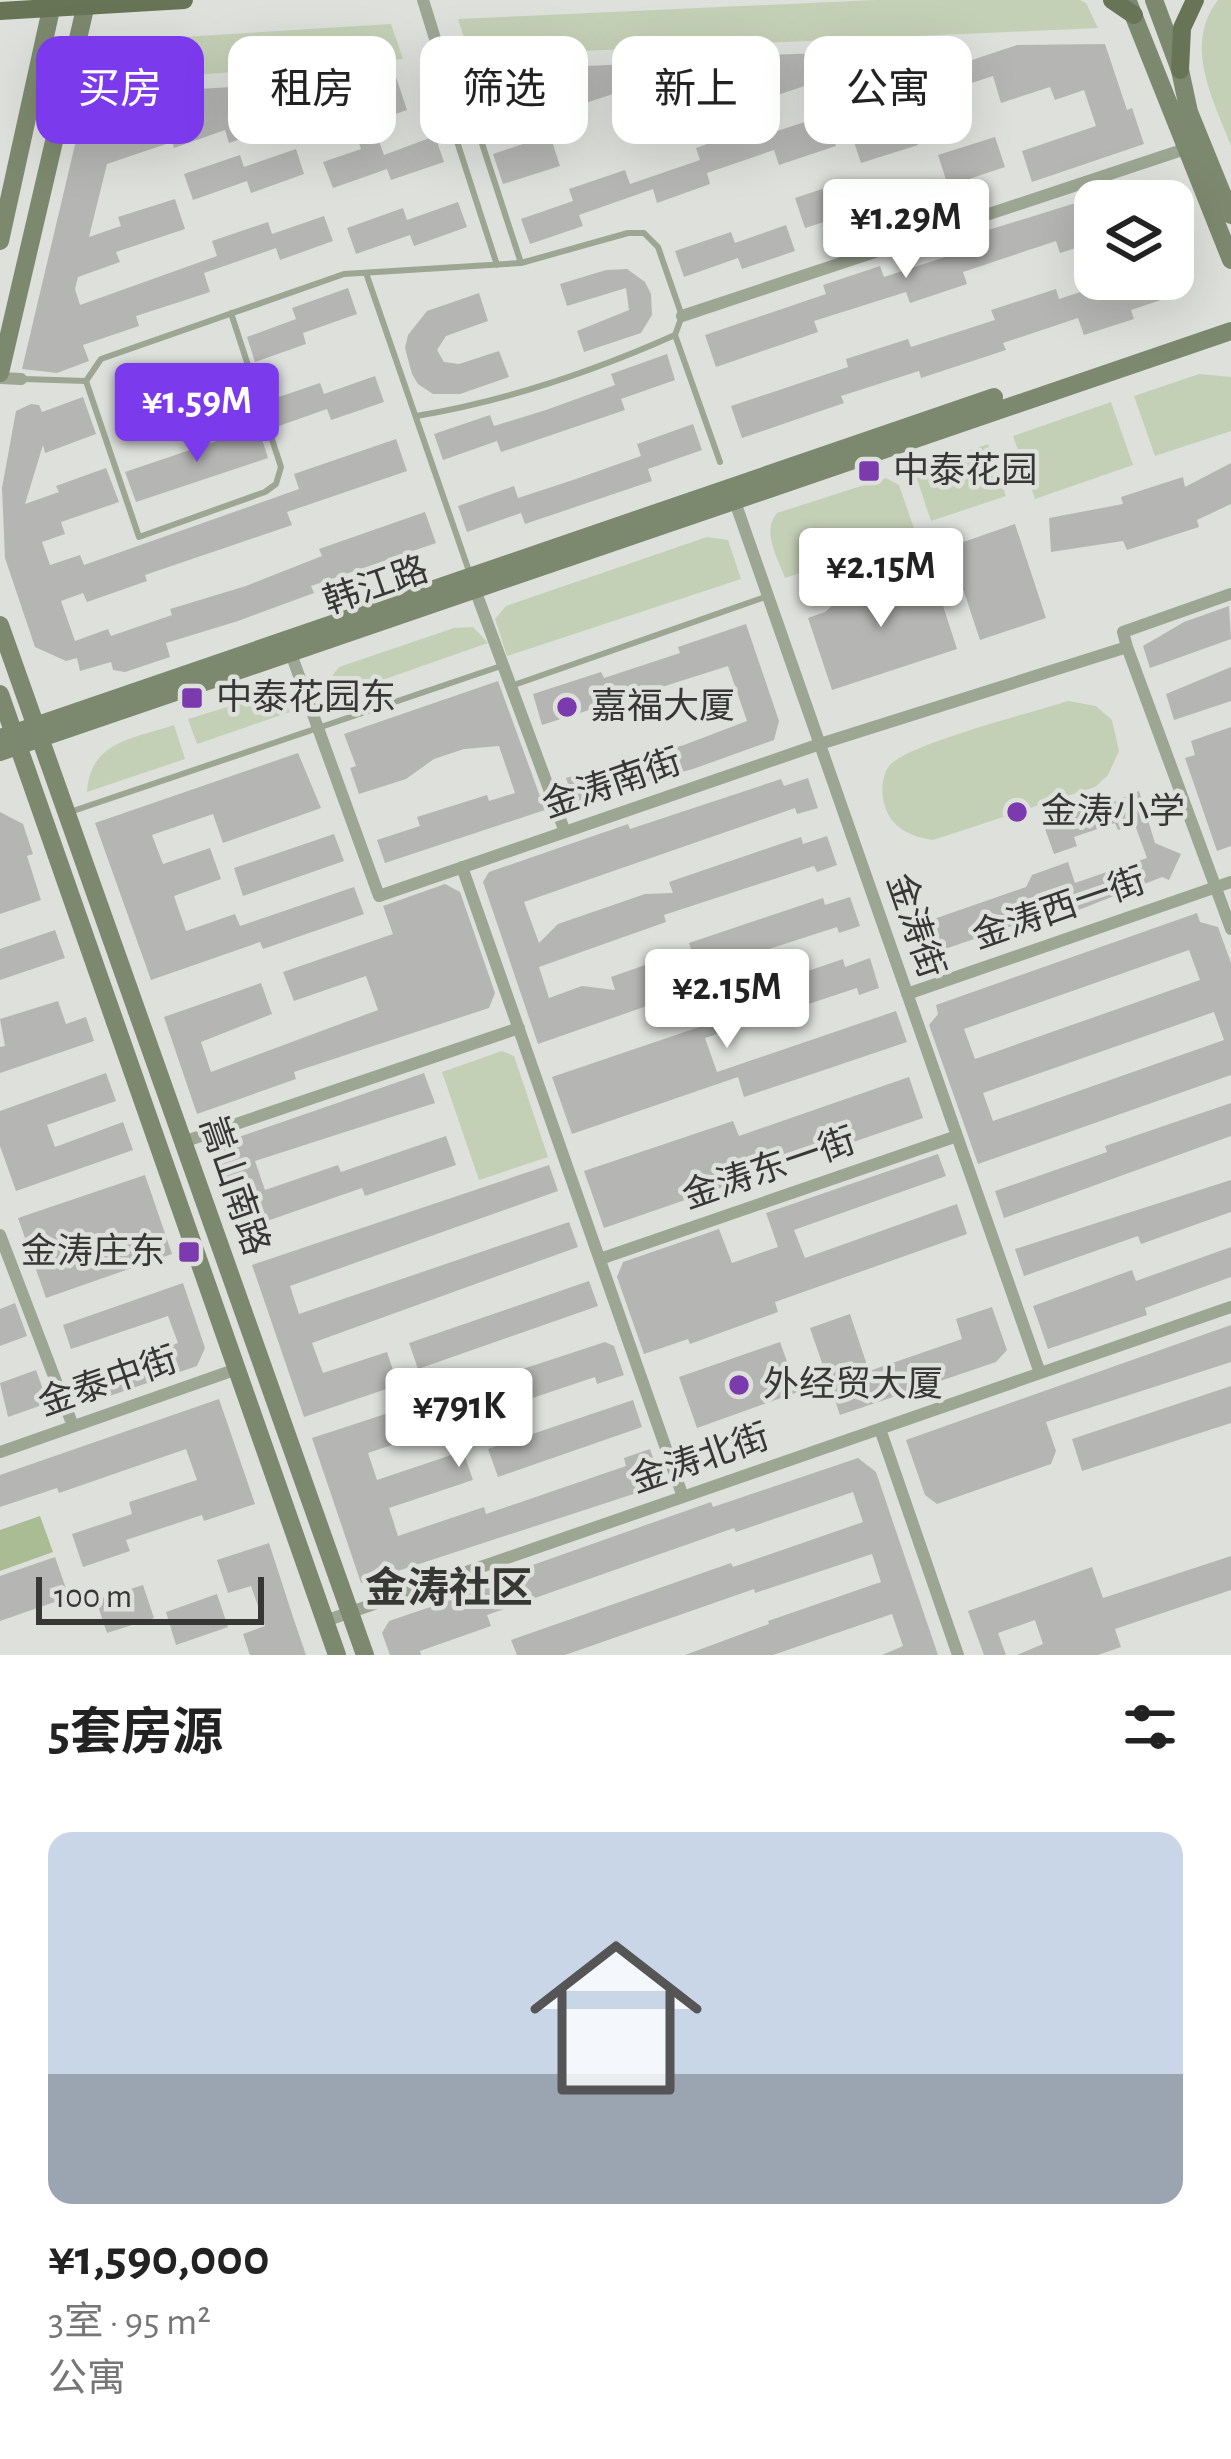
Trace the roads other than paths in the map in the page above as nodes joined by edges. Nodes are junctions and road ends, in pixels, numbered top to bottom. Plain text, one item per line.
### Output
1 (184, 0) edge
2 (423, 0) edge
3 (1112, 0) edge
4 (1154, 0) edge
5 (1195, 0) edge
6 (87, 3) edge
7 (52, 4) edge
8 (1131, 7) edge
9 (0, 11) edge
10 (434, 36) edge
11 (1180, 70) junction
12 (458, 144) edge
13 (482, 144) edge
14 (1185, 149) junction
15 (1231, 214) edge
16 (0, 241) edge
17 (1231, 260) edge
18 (521, 263) junction
19 (497, 265) junction
20 (366, 273) junction
21 (231, 314) junction
22 (682, 316) junction
23 (1231, 318) edge
24 (1231, 331) edge
25 (675, 335) junction
26 (0, 376) edge
27 (21, 379) joint
28 (86, 381) junction
29 (416, 416) junction
30 (720, 462) dead end
31 (731, 493) junction
32 (472, 580) junction
33 (1231, 594) edge
34 (768, 596) junction
35 (0, 625) edge
36 (1126, 647) junction
37 (290, 651) junction
38 (504, 665) junction
39 (512, 686) junction
40 (0, 694) edge
41 (317, 728) junction
42 (38, 732) junction
43 (8, 742) edge
44 (820, 744) junction
45 (67, 813) junction
46 (565, 832) junction
47 (462, 868) junction
48 (1231, 882) edge
49 (1216, 886) junction
50 (1231, 929) edge
51 (907, 994) junction
52 (518, 1028) junction
53 (957, 1136) junction
54 (183, 1142) junction
55 (0, 1235) edge
56 (600, 1259) junction
57 (1231, 1307) edge
58 (237, 1369) junction
59 (1040, 1373) junction
60 (73, 1426) junction
61 (880, 1429) junction
62 (0, 1452) edge
63 (683, 1497) junction
64 (350, 1612) junction
65 (325, 1621) junction
66 (337, 1655) edge
67 (365, 1655) edge
68 (958, 1655) edge

1 - 6 main road
2 - 10 street
3 - 8 main road
4 - 11 street
5 - 11 main road
6 - 7 main road
6 - 26 street
7 - 9 main road
7 - 16 street
8 - 14 street
11 - 15 street
12 - 19 lane
13 - 18 lane
14 - 17 street
14 - 22 street
18 - 19 lane
18 - 22 lane
19 - 20 lane
20 - 21 lane
20 - 29 lane
21 - 28 lane
21 - 28 lane
22 - 25 lane
23 - 31 street, 韩江路
24 - 31 street, 韩江路
25 - 29 lane
25 - 30 lane
26 - 27 street
27 - 28 lane
29 - 32 lane
31 - 32 street, 韩江路
31 - 34 street, 金涛街
32 - 37 street, 韩江路
32 - 38 street
32 - 42 street, 韩江路
33 - 36 street, 金涛南街
34 - 39 lane
34 - 44 street, 金涛街
35 - 42 street, 嵩山南路
36 - 44 street, 金涛南街
36 - 49 street
37 - 41 street, 金涛南街
37 - 42 street, 韩江路
38 - 39 street
38 - 41 lane
39 - 46 street
40 - 43 street
41 - 45 lane
41 - 47 street, 金涛南街
42 - 43 street, 韩江路
42 - 45 street, 嵩山南路
43 - 58 street, 嵩山南路
44 - 46 street, 金涛南街
44 - 51 street, 金涛街
45 - 54 street, 嵩山南路
46 - 47 street, 金涛南街
47 - 52 street
48 - 49 street, 金涛西一街
49 - 50 street
49 - 51 street, 金涛西一街
51 - 53 street, 金涛街
52 - 54 street
52 - 56 street
53 - 56 street, 金涛东一街
53 - 59 street, 金涛街
54 - 64 street, 嵩山南路
55 - 60 street
56 - 63 street
57 - 59 street, 金涛北街
58 - 60 street, 金泰中街
58 - 65 street, 嵩山南路
59 - 61 street, 金涛北街
60 - 62 street, 金泰中街
61 - 63 street, 金涛北街
61 - 68 street
63 - 64 street, 金涛北街
64 - 65 street, 金涛北街
64 - 67 street, 嵩山南路
65 - 66 street, 嵩山南路

